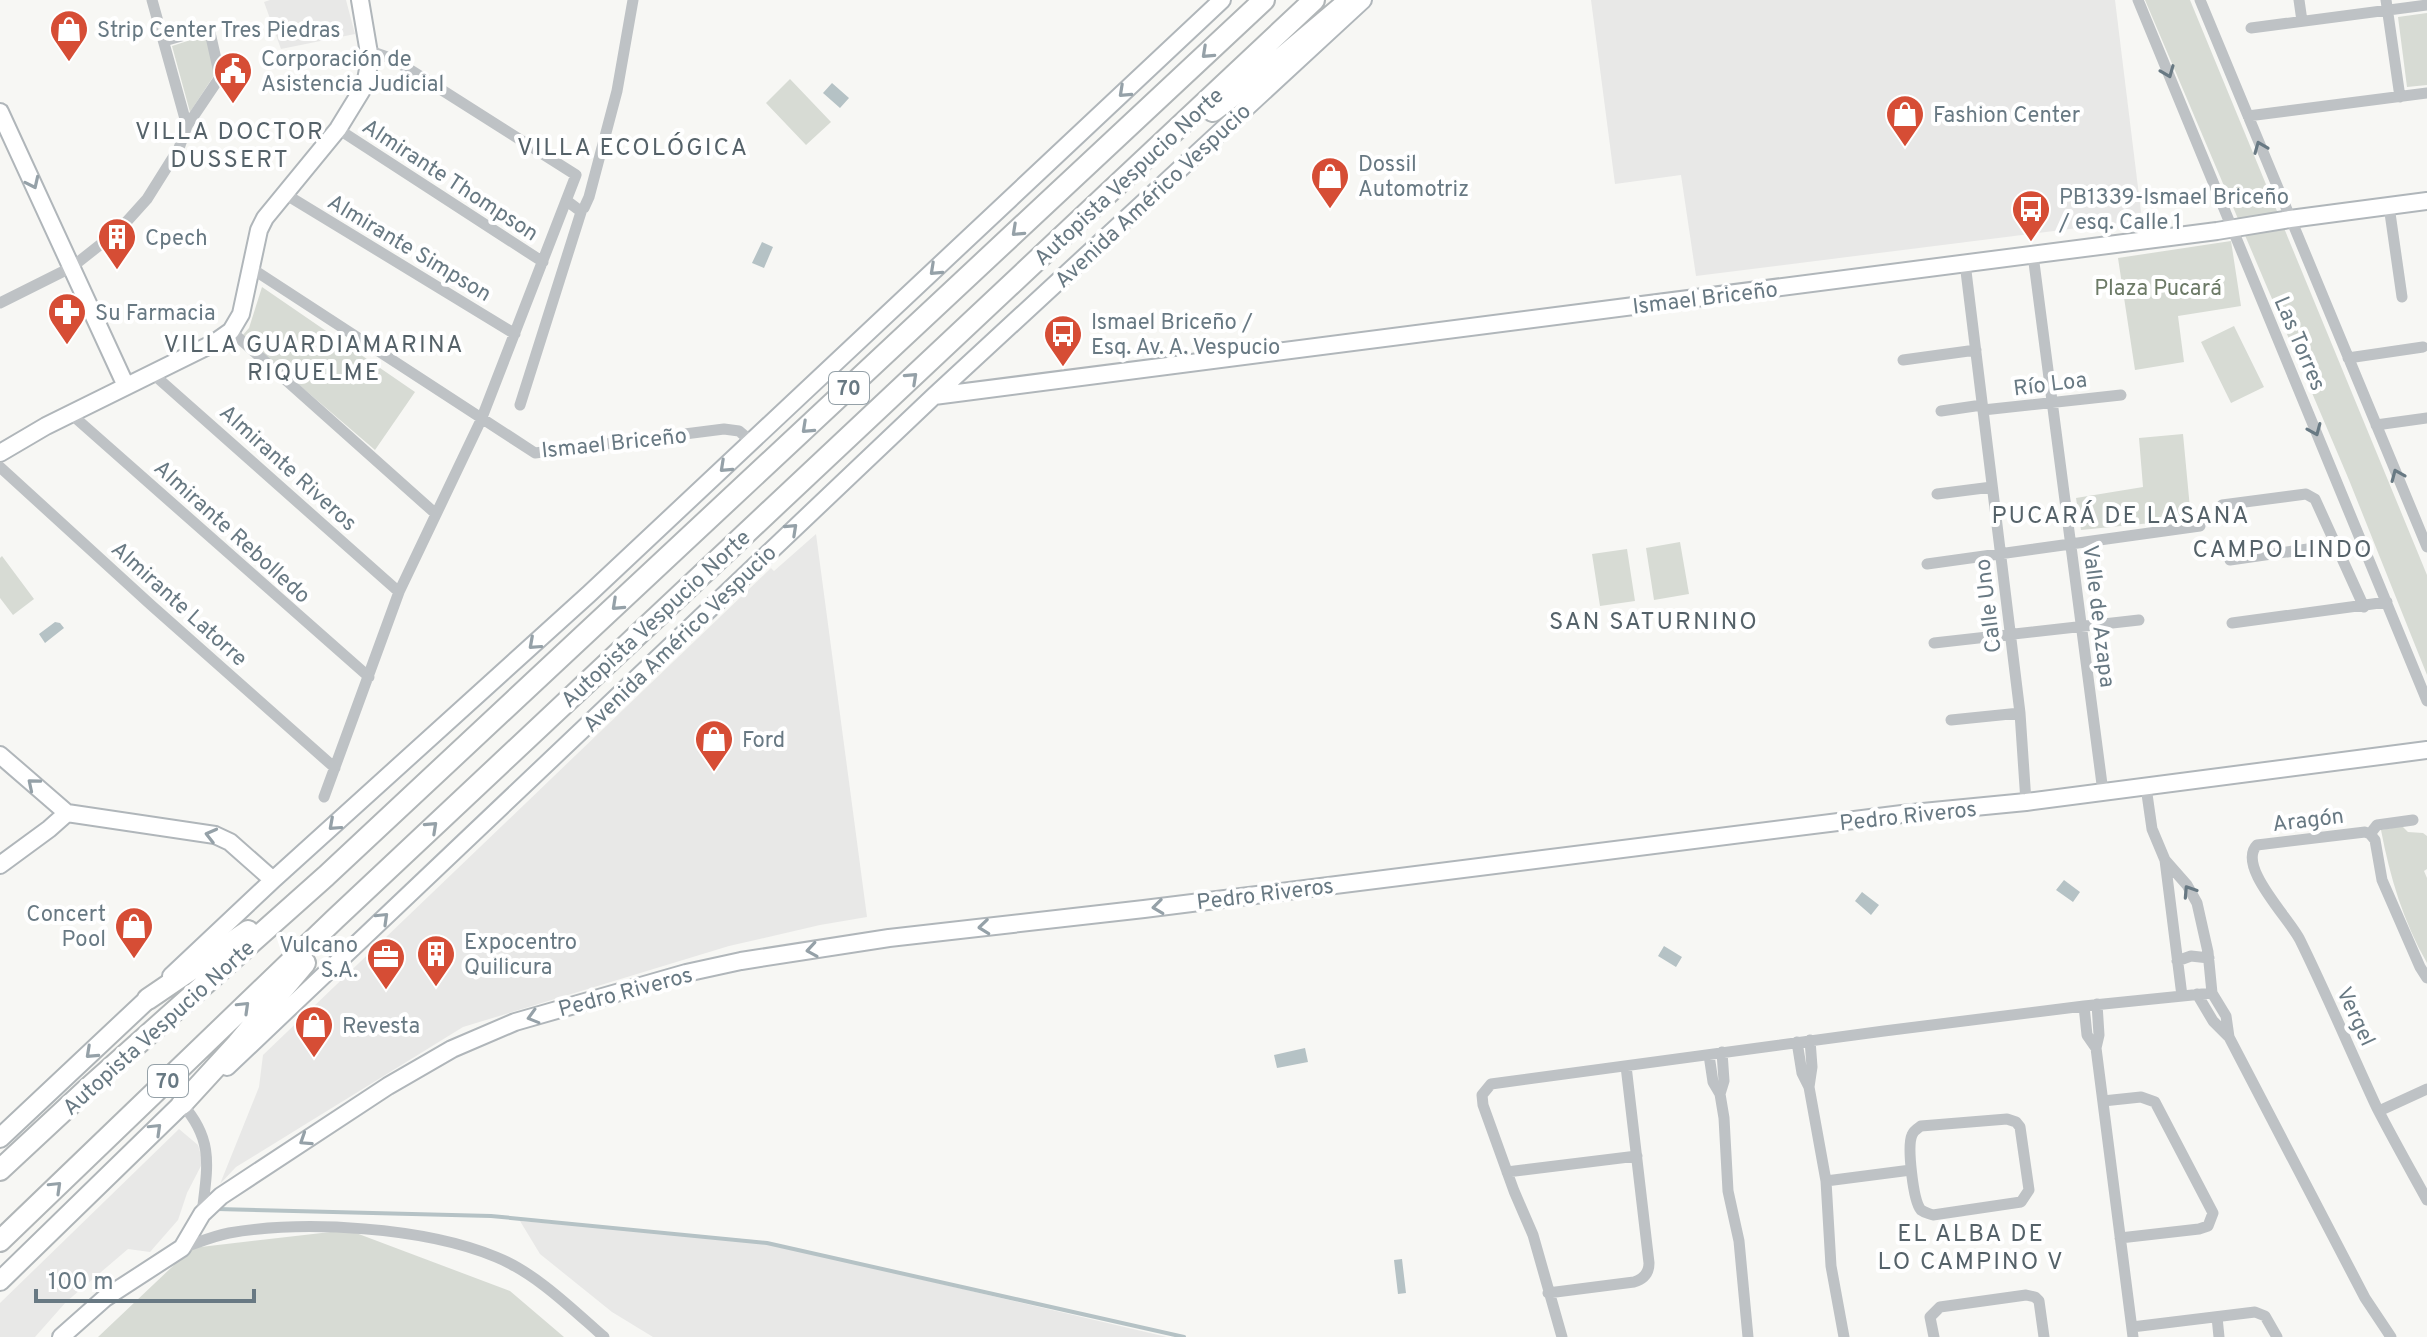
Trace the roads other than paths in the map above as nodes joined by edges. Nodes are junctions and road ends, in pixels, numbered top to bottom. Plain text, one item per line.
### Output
1 (152, 0) edge
2 (360, 0) edge
3 (633, 0) edge
4 (1222, 0) edge
5 (1264, 0) edge
6 (1314, 0) edge
7 (1350, 0) edge
8 (1363, 0) edge
9 (2138, 0) edge
10 (2200, 0) edge
11 (2299, 0) edge
12 (2387, 5) edge
13 (2427, 5) edge
14 (2302, 21) junction
15 (2251, 28) dead end
16 (164, 41) junction
17 (370, 51) junction
18 (2427, 93) edge
19 (2400, 97) junction
20 (0, 112) edge
21 (2248, 116) junction
22 (187, 126) junction
23 (338, 129) junction
24 (1136, 169) junction
25 (285, 194) junction
26 (567, 201) junction
27 (2427, 201) edge
28 (2389, 206) junction
29 (582, 209) junction
30 (2290, 219) junction
31 (2232, 229) junction
32 (2033, 255) junction
33 (543, 262) junction
34 (1965, 263) junction
35 (72, 267) junction
36 (251, 268) junction
37 (2402, 297) dead end
38 (0, 303) edge
39 (231, 331) junction
40 (515, 334) junction
41 (2423, 347) dead end
42 (1976, 350) junction
43 (2348, 358) junction
44 (1903, 360) dead end
45 (971, 362) junction
46 (152, 373) junction
47 (126, 386) junction
48 (982, 390) junction
49 (2121, 395) dead end
50 (934, 396) junction
51 (2052, 402) junction
52 (520, 405) dead end
53 (1983, 408) junction
54 (1941, 411) dead end
55 (71, 414) junction
56 (2427, 418) edge
57 (481, 420) junction
58 (2376, 425) junction
59 (752, 442) junction
60 (0, 453) edge
61 (0, 467) edge
62 (1992, 487) junction
63 (1937, 494) dead end
64 (2222, 505) dead end
65 (436, 514) junction
66 (2200, 526) dead end
67 (2070, 544) junction
68 (2336, 545) junction
69 (2427, 547) edge
70 (2000, 554) junction
71 (2230, 560) dead end
72 (1927, 564) dead end
73 (399, 592) junction
74 (2387, 602) junction
75 (2364, 607) junction
76 (2139, 620) dead end
77 (2232, 623) dead end
78 (2080, 626) junction
79 (2010, 635) junction
80 (1934, 643) dead end
81 (369, 677) junction
82 (2427, 701) edge
83 (2020, 713) junction
84 (1951, 720) dead end
85 (2427, 750) edge
86 (0, 755) edge
87 (335, 768) junction
88 (2146, 787) junction
89 (2103, 792) junction
90 (324, 797) dead end
91 (2026, 802) junction
92 (67, 813) junction
93 (2413, 820) dead end
94 (2370, 834) junction
95 (2252, 850) joint
96 (2165, 860) junction
97 (0, 865) edge
98 (326, 876) junction
99 (273, 880) junction
100 (335, 919) junction
101 (2209, 958) junction
102 (2177, 961) junction
103 (2427, 978) edge
104 (2212, 993) junction
105 (2197, 994) junction
106 (2182, 996) junction
107 (148, 999) junction
108 (2097, 1004) junction
109 (2084, 1006) junction
110 (2229, 1037) junction
111 (1810, 1040) junction
112 (1797, 1042) junction
113 (2096, 1048) junction
114 (1722, 1052) junction
115 (1709, 1055) junction
116 (1626, 1066) junction
117 (1809, 1087) junction
118 (2427, 1089) edge
119 (1720, 1094) junction
120 (2103, 1101) junction
121 (182, 1104) junction
122 (2379, 1111) junction
123 (0, 1138) edge
124 (1637, 1156) junction
125 (0, 1170) edge
126 (1911, 1170) junction
127 (1507, 1172) junction
128 (1826, 1181) junction
129 (2427, 1200) edge
130 (202, 1214) junction
131 (2120, 1238) junction
132 (0, 1241) edge
133 (182, 1248) junction
134 (0, 1281) edge
135 (1548, 1293) junction
136 (2217, 1317) junction
137 (2132, 1332) edge
138 (61, 1337) edge
139 (604, 1337) edge
140 (1562, 1337) edge
141 (1748, 1337) edge
142 (1844, 1337) edge
143 (1934, 1337) edge
144 (2044, 1337) edge
145 (2219, 1337) edge
146 (2277, 1337) edge
147 (2391, 1337) edge

1 - 16 street
2 - 17 street
3 - 29 street
4 -> 59 street
5 -> 98 highway, Autopista Vespucio Norte / 70
6 - 24 highway, Autopista Vespucio Norte / 70
7 - 24 highway
8 - 45 street, Avenida Américo Vespucio
9 -> 31 street, Las Torres
10 - 21 street, Las Torres
11 - 14 street
12 - 13 street
12 - 14 street
12 - 19 street
14 - 15 street
16 - 22 street
16 - 22 street
17 - 23 street
17 - 26 street
18 - 19 street
19 - 21 street
20 -> 35 street
30 -> 21 street, Las Torres
22 - 35 street
23 - 25 street
23 - 33 street, Almirante Thompson
100 -> 24 highway, Autopista Vespucio Norte / 70
25 - 36 street
25 - 40 street, Almirante Simpson
26 - 29 street
26 - 33 street
27 - 28 street, Ismael Briceño
28 - 30 street, Ismael Briceño
28 - 37 street
29 - 52 street
30 - 31 street, Ismael Briceño
30 - 43 street, Las Torres
31 - 32 street, Ismael Briceño
31 -> 74 street, Las Torres
32 - 34 street, Ismael Briceño
32 - 51 street, Valle de Azapa
33 - 40 street
34 - 42 street, Calle Uno
34 - 48 street, Ismael Briceño
35 - 38 street
35 - 47 street
36 - 39 street
36 - 57 street, Ismael Briceño
39 - 46 street
39 - 65 street
40 - 57 street
41 - 43 street
42 - 44 street
42 - 53 street, Calle Uno
43 - 58 street, Las Torres
45 - 48 street
45 - 50 street, Avenida Américo Vespucio
46 - 47 street
46 - 73 street, Almirante Riveros
47 - 55 street
48 - 50 street, Ismael Briceño
49 - 51 street, Río Loa
121 -> 50 street, Avenida Américo Vespucio
51 - 53 street, Río Loa
51 - 67 street, Valle de Azapa
53 - 54 street, Río Loa
53 - 62 street, Calle Uno
55 - 60 street
55 - 81 street, Almirante Rebolledo
56 - 58 street
57 - 59 street, Ismael Briceño
57 - 65 street
69 -> 58 street, Las Torres
59 -> 99 street
61 - 87 street, Almirante Latorre
62 - 63 street
62 - 70 street, Calle Uno
64 - 68 street
65 - 73 street
66 - 67 street
67 - 70 street
67 - 78 street, Valle de Azapa
68 - 71 street
68 - 75 street
70 - 72 street
70 - 79 street, Calle Uno
73 - 81 street
74 - 75 street
74 - 82 street, Las Torres
75 - 77 street
76 - 78 street
78 - 79 street
78 - 89 street, Valle de Azapa
79 - 80 street
79 - 83 street, Calle Uno
81 - 87 street
83 - 84 street
83 - 91 street, Calle Uno
85 - 88 street, Pedro Riveros
92 -> 86 street
87 - 90 street
88 - 89 street, Pedro Riveros
88 - 96 street
89 - 91 street, Pedro Riveros
91 -> 130 street, Pedro Riveros
92 - 97 street
99 -> 92 street
93 - 94 street, Aragón
94 - 95 street, Aragón
94 - 103 street
95 - 122 street, Vergel
101 -> 96 street
96 - 102 street
98 - 107 highway
98 - 125 highway, Autopista Vespucio Norte / 70
99 - 107 street
100 - 121 highway
132 -> 100 highway, Autopista Vespucio Norte / 70
101 - 102 street
101 - 104 street
102 - 106 street
104 - 105 street
104 - 110 street
105 - 106 street
105 - 110 street
106 - 108 street
107 -> 123 main road
108 - 109 street
108 - 113 street
109 - 111 street
109 - 113 street
110 - 147 street
111 - 112 street
111 - 117 street
112 - 114 street
112 - 117 street
113 - 120 street
114 - 115 street
114 - 119 street
115 - 116 street
115 - 119 street
116 - 124 street
116 - 127 street
117 - 128 street
118 - 122 street
119 - 141 street
120 - 131 street
120 - 131 street
121 - 130 street
134 -> 121 main road, Avenida Américo Vespucio
122 - 129 street, Vergel
124 - 127 street
124 - 135 street
126 - 126 street
126 - 128 street
127 - 135 street
128 - 142 street
130 - 133 street, Pedro Riveros
131 - 137 street
133 - 138 street
133 - 139 street
135 - 140 street
136 - 137 street
136 - 145 street
136 - 146 street
143 - 144 street

